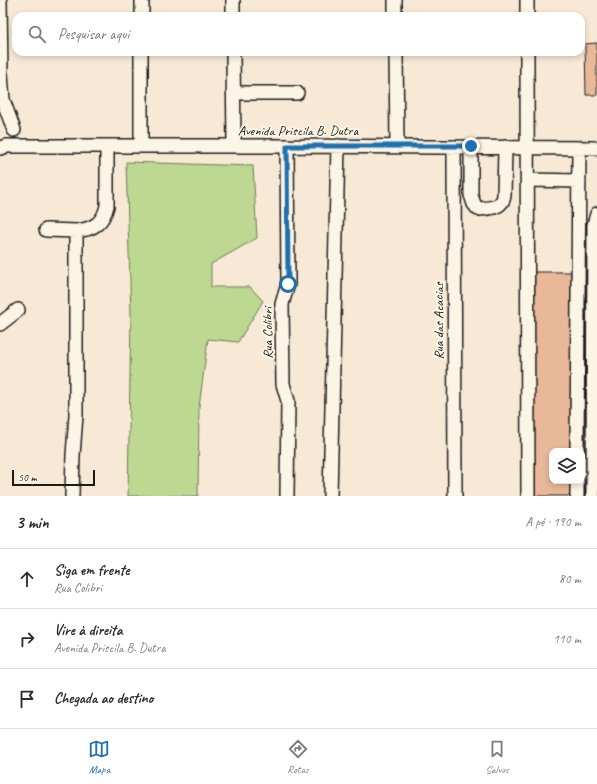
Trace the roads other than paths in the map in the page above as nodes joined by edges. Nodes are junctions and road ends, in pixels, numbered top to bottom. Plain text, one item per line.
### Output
1 (0, 0) edge
2 (142, 0) edge
3 (232, 0) edge
4 (395, 0) edge
5 (527, 0) edge
6 (142, 12) edge
7 (233, 12) edge
8 (396, 12) edge
9 (527, 12) edge
10 (141, 56) edge
11 (233, 56) edge
12 (396, 56) edge
13 (527, 56) edge
14 (234, 93) junction
15 (298, 93) dead end
16 (14, 130) dead end
17 (141, 146) junction
18 (234, 146) junction
19 (287, 146) junction
20 (338, 146) junction
21 (397, 146) junction
22 (471, 146) junction
23 (107, 147) junction
24 (454, 147) junction
25 (505, 147) junction
26 (0, 148) edge
27 (527, 148) junction
28 (579, 148) junction
29 (597, 148) edge
30 (528, 180) junction
31 (579, 181) junction
32 (597, 214) edge
33 (46, 230) dead end
34 (76, 230) junction
35 (18, 310) dead end
36 (0, 324) edge
37 (577, 448) edge
38 (577, 484) edge
39 (72, 496) edge
40 (287, 496) edge
41 (330, 496) edge
42 (454, 496) edge
43 (528, 496) edge
44 (577, 496) edge
45 (593, 496) edge

1 - 16 street
2 - 6 street
3 - 7 street
4 - 8 street
5 - 9 street
10 - 17 street
11 - 14 street
12 - 21 street
13 - 27 street
14 - 15 street
14 - 18 street
17 - 18 street, Avenida Priscila B. Dutra
17 - 23 street, Avenida Priscila B. Dutra
18 - 19 street, Avenida Priscila B. Dutra
19 - 20 street, Avenida Priscila B. Dutra
19 - 40 street, Rua Colibri
20 - 21 street, Avenida Priscila B. Dutra
20 - 41 street
21 - 24 street, Avenida Priscila B. Dutra
22 - 24 street, Avenida Priscila B. Dutra
22 - 25 street, Avenida Priscila B. Dutra
22 - 25 street
23 - 26 street, Avenida Priscila B. Dutra
23 - 34 street
24 - 42 street, Rua das Acacias
25 - 27 street, Avenida Priscila B. Dutra
27 - 28 street, Avenida Priscila B. Dutra
27 - 30 street
28 - 29 street, Avenida Priscila B. Dutra
28 - 31 street
30 - 31 street
30 - 43 street
31 - 37 street
32 - 45 street
33 - 34 street
34 - 39 street
35 - 36 street
38 - 44 street

